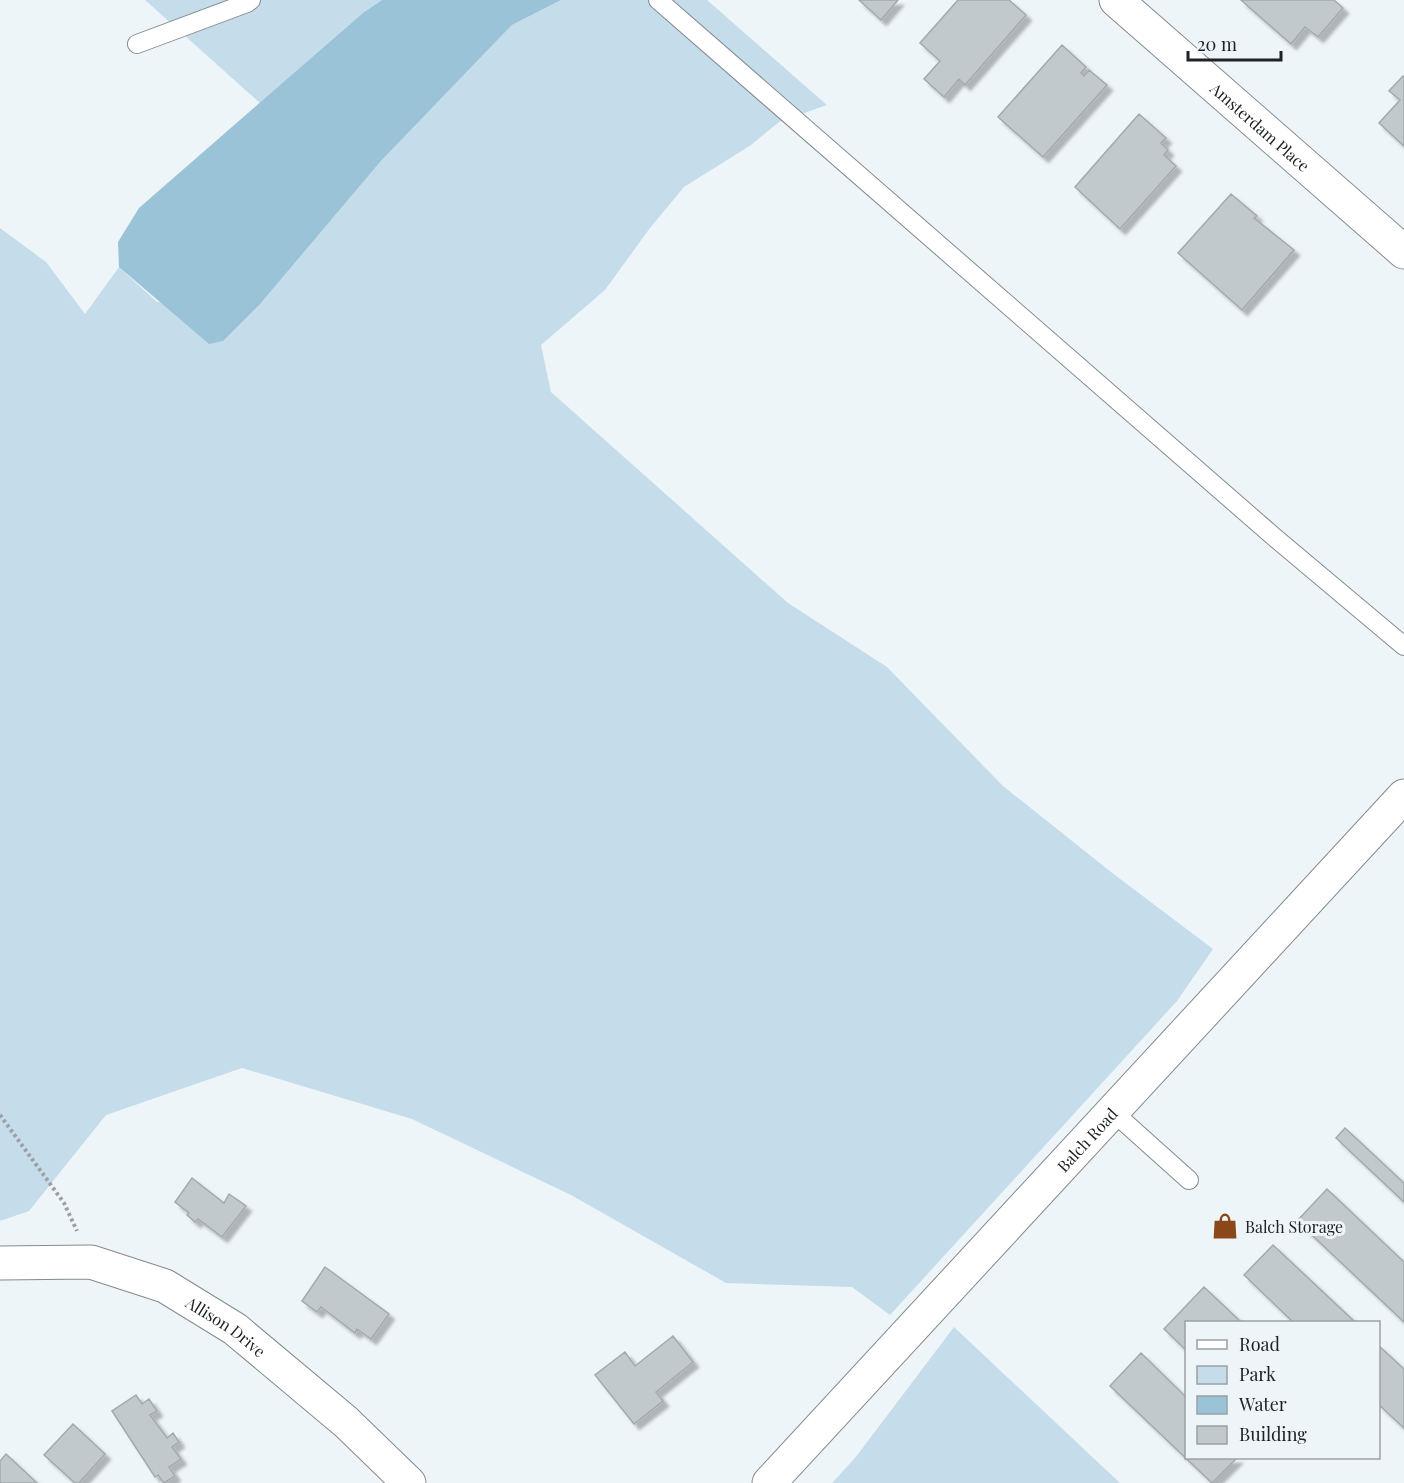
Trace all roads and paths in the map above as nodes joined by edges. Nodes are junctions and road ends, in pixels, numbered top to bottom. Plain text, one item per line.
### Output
1 (251, 0) edge
2 (658, 0) edge
3 (1116, 0) edge
4 (137, 44) dead end
5 (1404, 252) edge
6 (1404, 646) edge
7 (1404, 796) edge
8 (1112, 1111) junction
9 (0, 1115) edge
10 (1189, 1180) dead end
11 (91, 1262) junction
12 (0, 1263) edge
13 (409, 1483) edge
14 (769, 1483) edge

1 - 4 lane
2 - 6 lane
3 - 5 street, Amsterdam Place
7 - 8 street, Balch Road
8 - 10 lane
8 - 14 street, Balch Road
9 - 11 path
11 - 12 street, Allison Drive
11 - 13 street, Allison Drive

